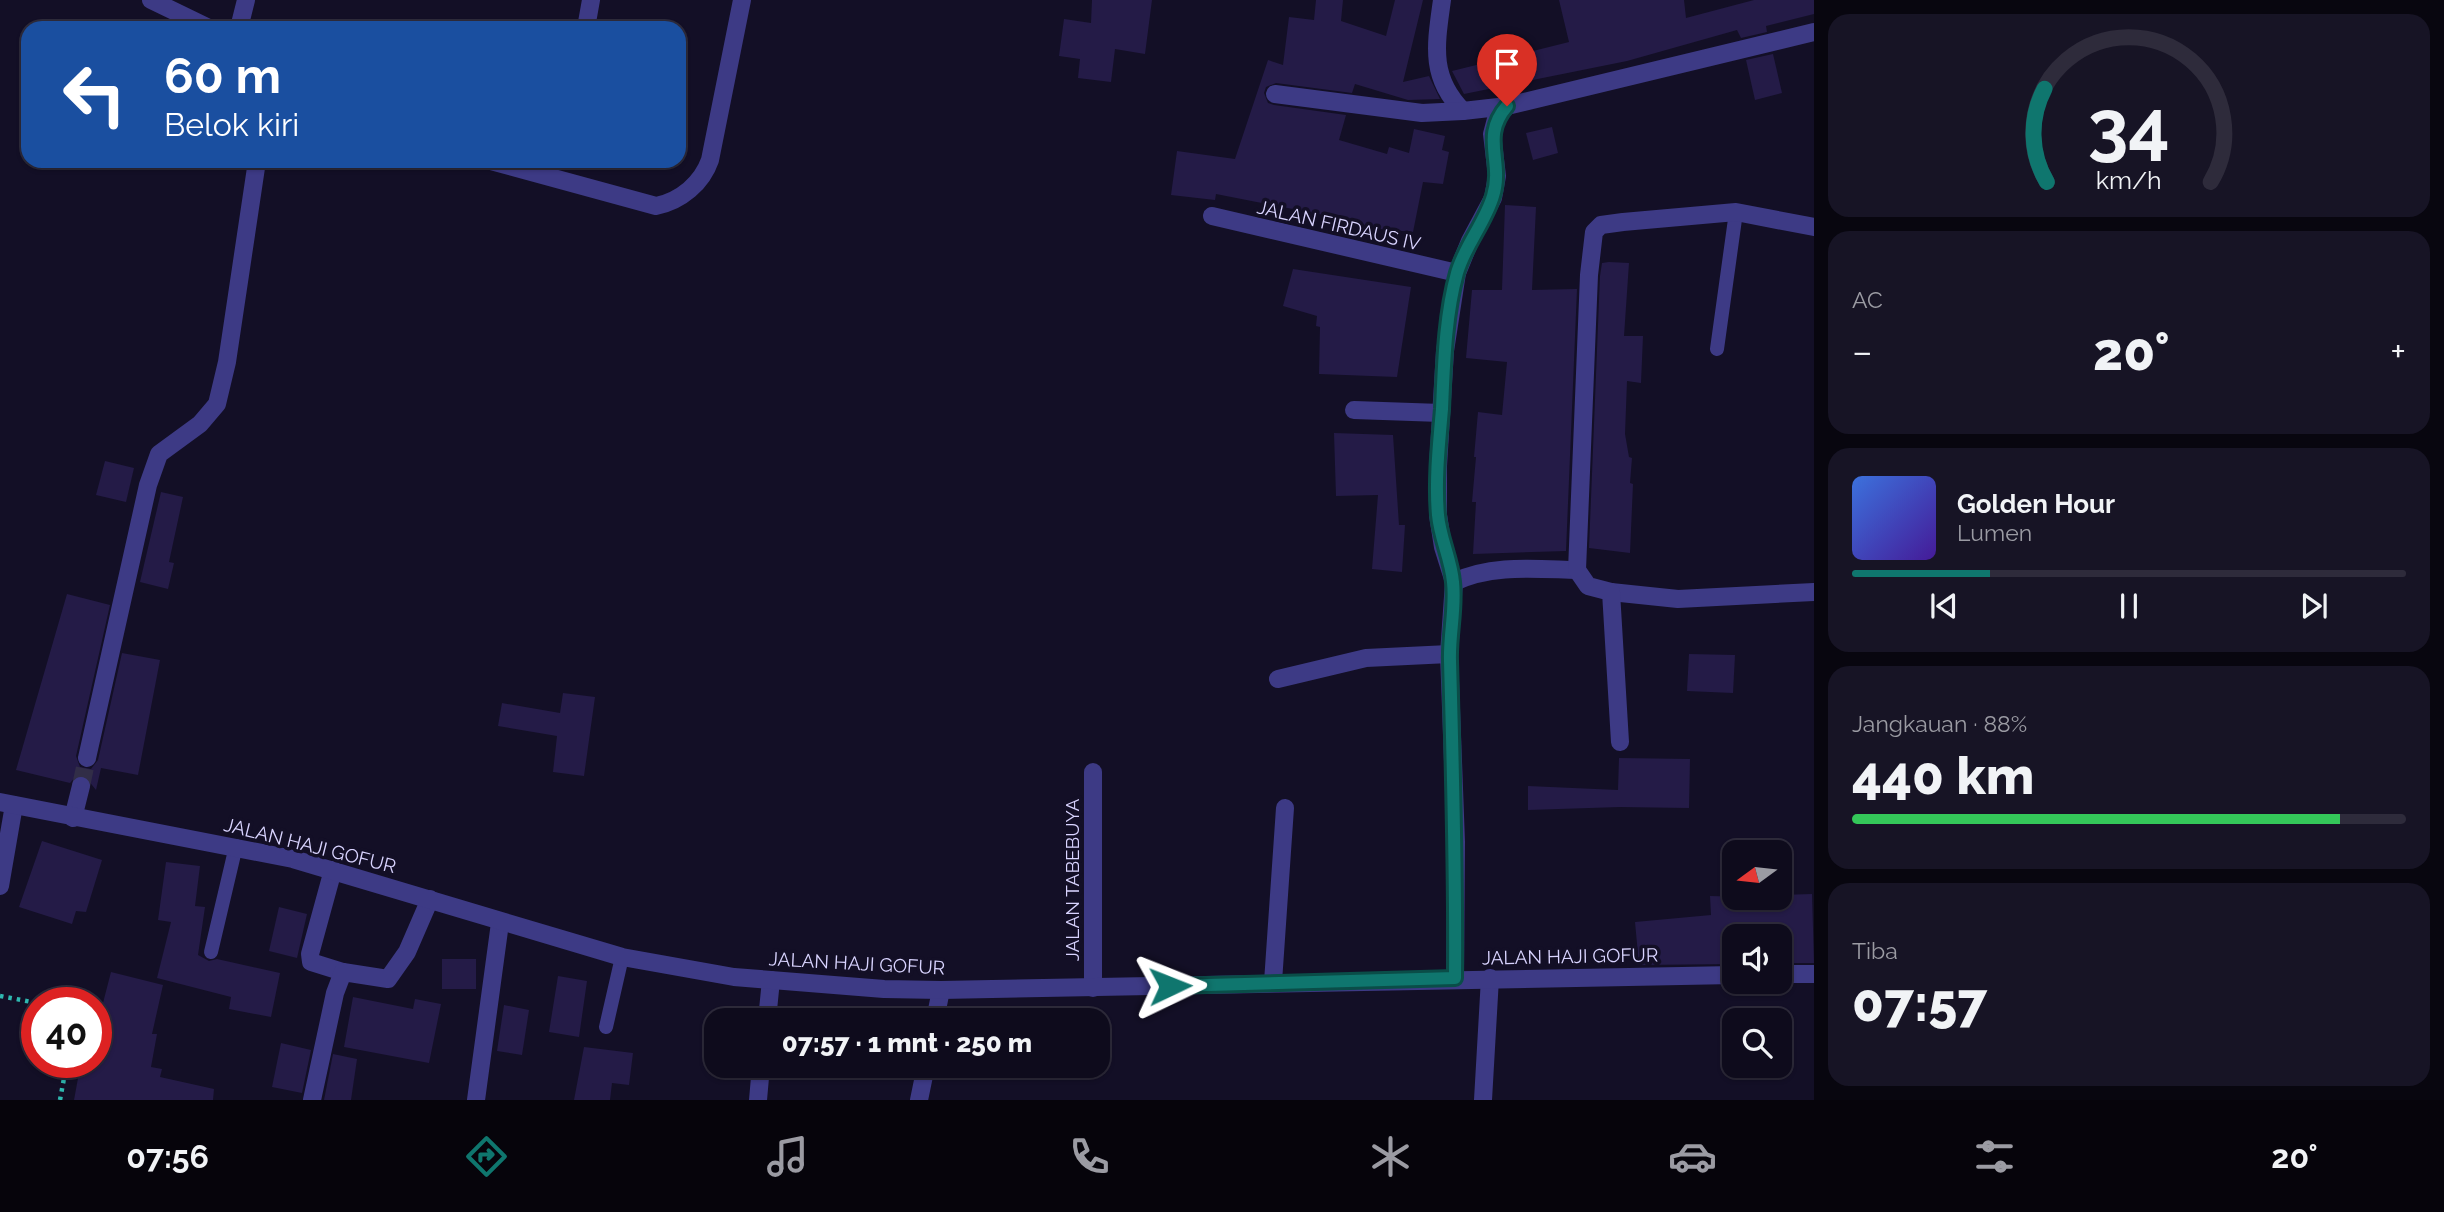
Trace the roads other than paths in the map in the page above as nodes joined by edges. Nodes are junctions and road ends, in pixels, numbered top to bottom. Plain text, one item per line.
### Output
1 (151, 0) edge
2 (246, 0) edge
3 (591, 0) edge
4 (742, 0) edge
5 (1442, 0) edge
6 (194, 21) edge
7 (241, 21) edge
8 (587, 21) edge
9 (1814, 32) edge
10 (1275, 94) dead end
11 (1507, 106) junction
12 (1464, 111) junction
13 (256, 168) edge
14 (517, 168) edge
15 (1736, 212) junction
16 (1212, 216) dead end
17 (1814, 227) edge
18 (1457, 273) junction
19 (1717, 349) dead end
20 (1354, 410) dead end
21 (1441, 413) junction
22 (1577, 570) junction
23 (1454, 582) junction
24 (1611, 592) junction
25 (1814, 592) edge
26 (1449, 654) junction
27 (1278, 679) dead end
28 (1620, 742) dead end
29 (88, 758) tunnel mouth
30 (1093, 772) dead end
31 (81, 786) tunnel mouth
32 (7, 804) edge
33 (1284, 808) dead end
34 (74, 818) junction
35 (236, 846) junction
36 (333, 870) junction
37 (0, 886) edge
38 (429, 899) junction
39 (500, 923) junction
40 (211, 952) dead end
41 (622, 957) junction
42 (343, 972) junction
43 (1792, 974) edge
44 (1814, 974) edge
45 (1722, 975) edge
46 (1455, 978) junction
47 (1490, 978) junction
48 (771, 980) junction
49 (1273, 982) junction
50 (1093, 988) junction
51 (941, 990) junction
52 (768, 1008) edge
53 (937, 1008) edge
54 (606, 1027) dead end
55 (760, 1078) edge
56 (924, 1078) edge
57 (312, 1100) edge
58 (476, 1100) edge
59 (758, 1100) edge
60 (919, 1100) edge
61 (1483, 1100) edge

1 - 6 street
2 - 7 street
3 - 8 street
4 - 14 street
5 - 12 street
9 - 11 street
10 - 12 street
11 - 12 street
11 - 18 street
13 - 29 street
15 - 17 street
15 - 19 lane
15 - 22 street
16 - 18 street, JALAN FIRDAUS IV
18 - 21 street
20 - 21 street
21 - 23 street
22 - 23 street
22 - 24 street
23 - 26 street
24 - 25 street
24 - 28 street
26 - 27 street
26 - 46 street
30 - 50 street, JALAN TABEBUYA
31 - 34 street
32 - 34 street, JALAN HAJI GOFUR
32 - 37 street
33 - 49 street
34 - 35 street, JALAN HAJI GOFUR
35 - 36 street, JALAN HAJI GOFUR
35 - 40 lane
36 - 38 street, JALAN HAJI GOFUR
36 - 42 street
38 - 39 street, JALAN HAJI GOFUR
38 - 42 street
39 - 41 street, JALAN HAJI GOFUR
39 - 58 street
41 - 48 street, JALAN HAJI GOFUR
41 - 54 lane
42 - 57 street
43 - 44 street
45 - 47 street, JALAN HAJI GOFUR
46 - 47 street, JALAN HAJI GOFUR
46 - 49 street, JALAN HAJI GOFUR
47 - 61 street
48 - 51 street, JALAN HAJI GOFUR
48 - 52 street
49 - 50 street, JALAN HAJI GOFUR
50 - 51 street, JALAN HAJI GOFUR
51 - 53 street
55 - 59 street
56 - 60 street

